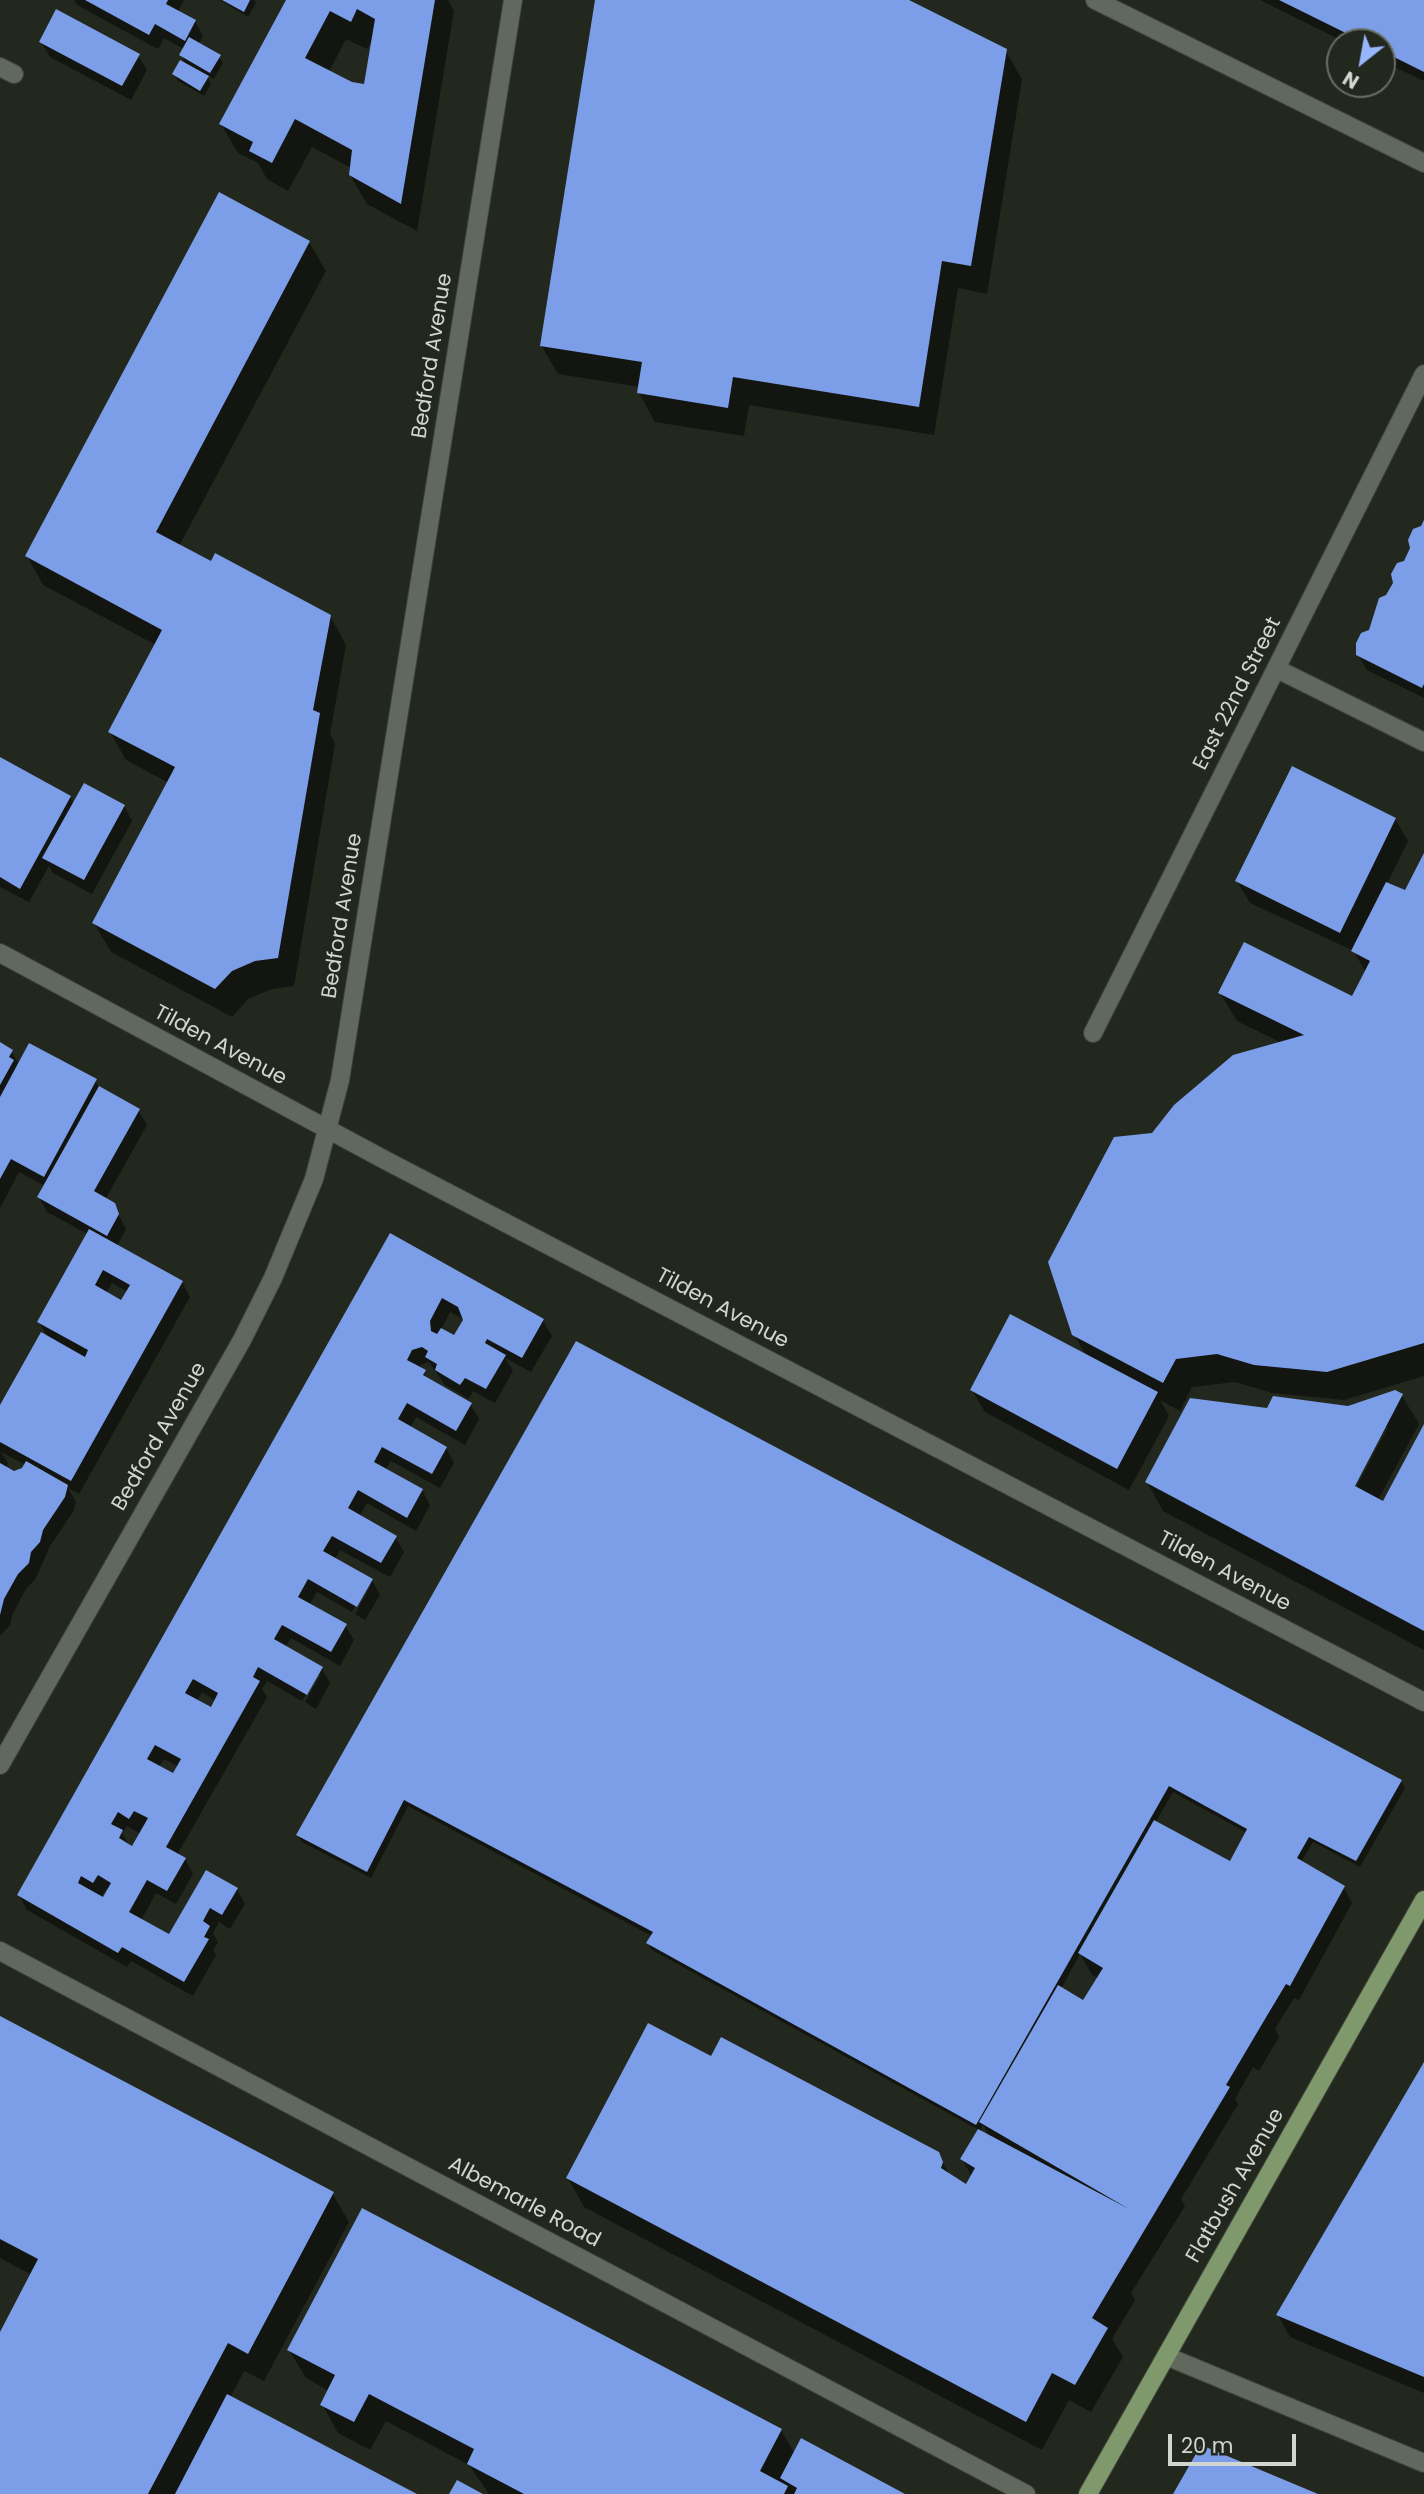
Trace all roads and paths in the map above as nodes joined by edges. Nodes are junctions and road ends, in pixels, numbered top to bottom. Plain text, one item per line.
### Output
1 (513, 0) edge
2 (1095, 0) edge
3 (1424, 163) edge
4 (1424, 374) edge
5 (1277, 668) junction
6 (1424, 741) edge
7 (0, 953) edge
8 (1093, 1033) dead end
9 (328, 1129) junction
10 (1424, 1702) edge
11 (0, 1765) edge
12 (1424, 1900) edge
13 (0, 1951) edge
14 (1166, 2356) junction
15 (1424, 2463) edge
16 (1026, 2494) edge
17 (1088, 2494) edge

1 - 9 street, Bedford Avenue
2 - 3 street
4 - 5 street, East 22nd Street
5 - 6 street
5 - 8 street, East 22nd Street
7 - 9 street, Tilden Avenue
9 - 10 street, Tilden Avenue
9 - 11 street, Bedford Avenue
12 - 14 main road, Flatbush Avenue
13 - 16 street, Albemarle Road
14 - 15 street
14 - 17 main road, Flatbush Avenue

